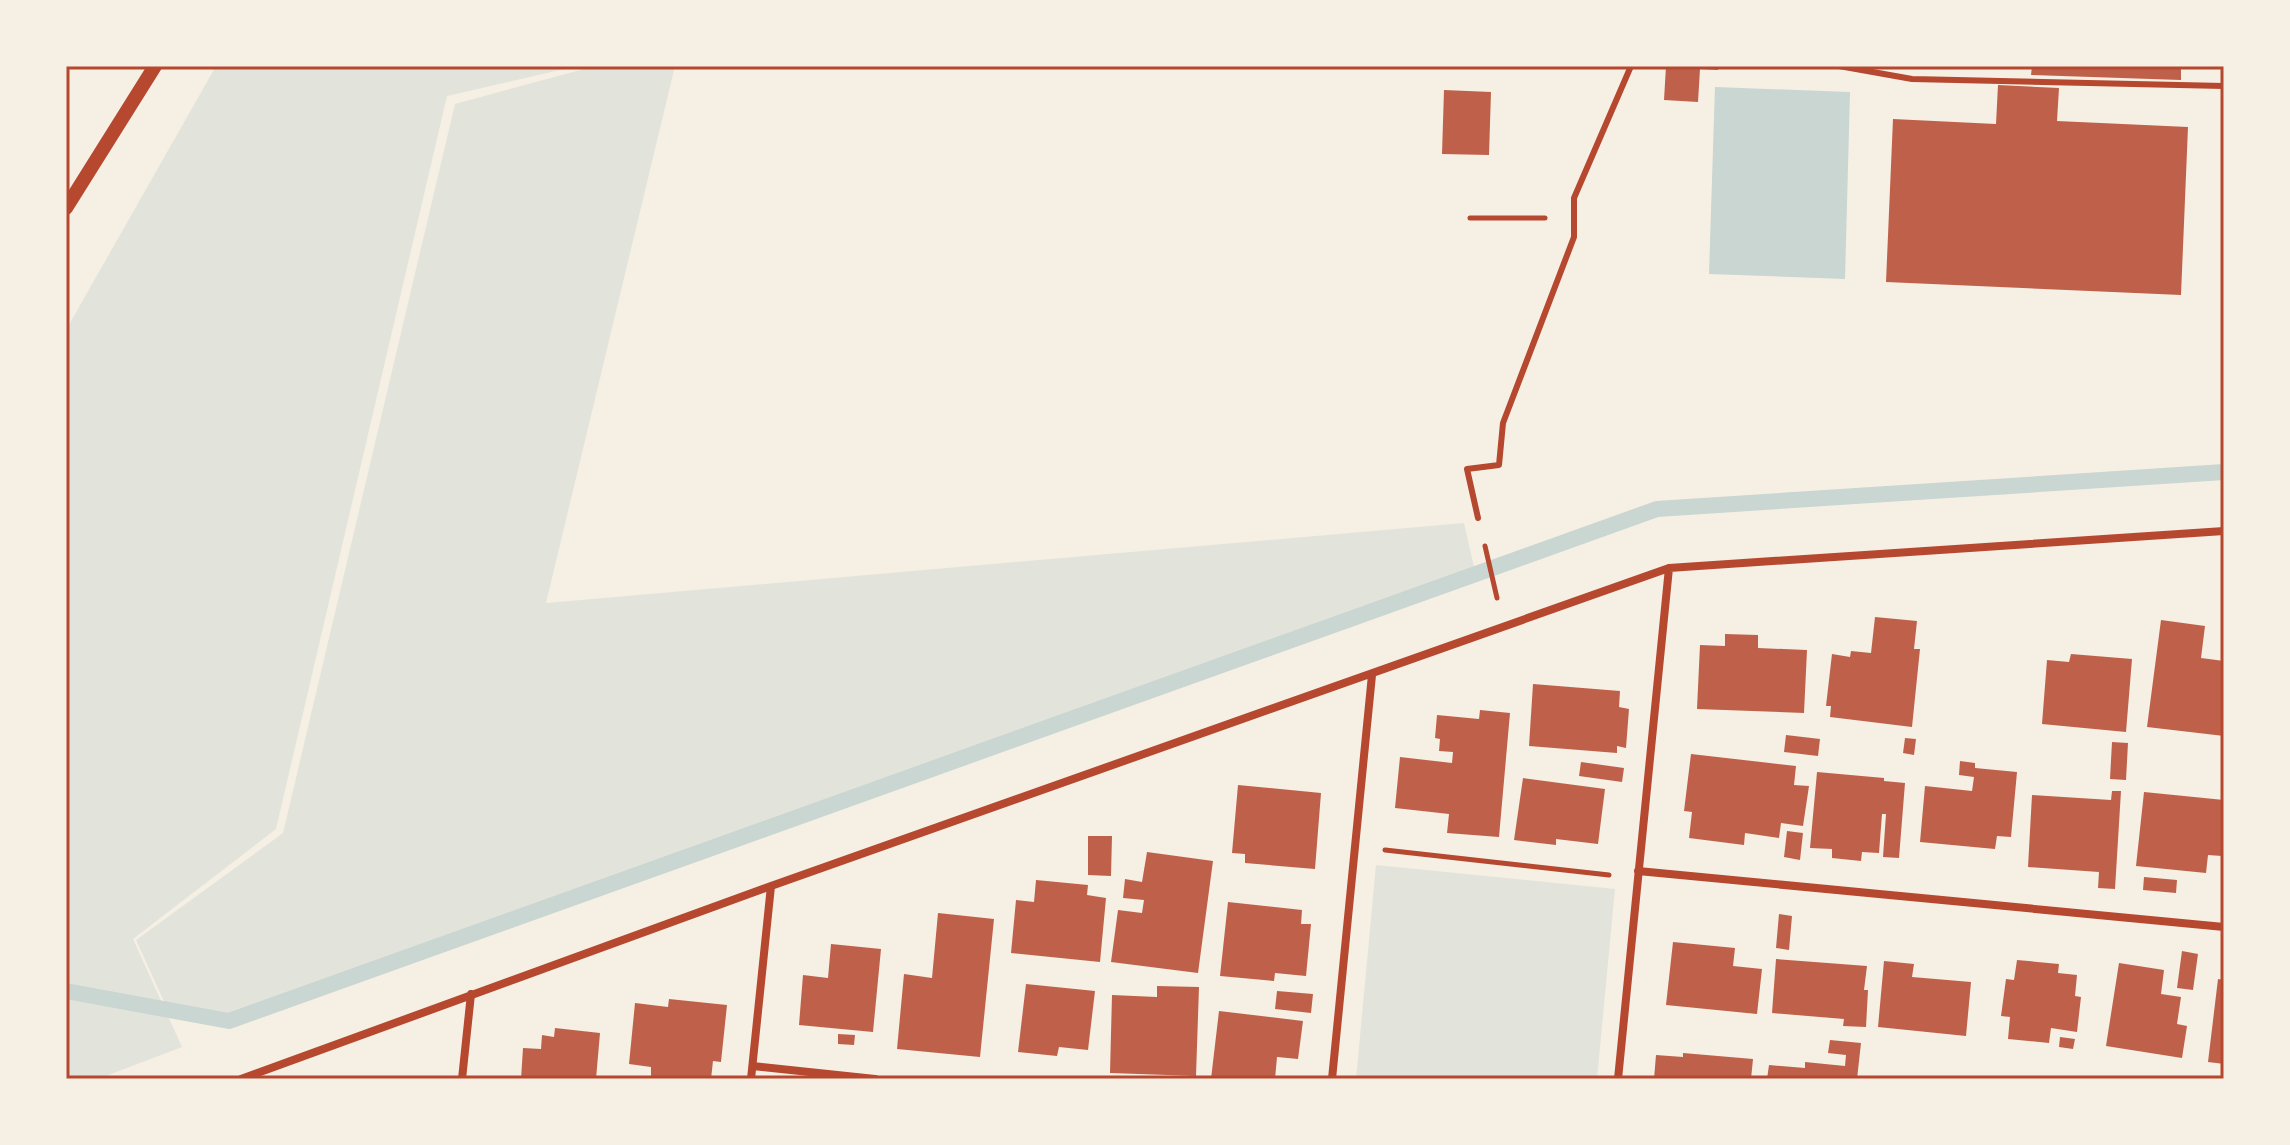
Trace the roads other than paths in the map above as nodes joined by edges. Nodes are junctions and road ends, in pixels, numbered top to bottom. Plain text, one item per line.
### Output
1 (155, 66) edge
2 (1631, 66) edge
3 (1839, 66) edge
4 (2224, 86) edge
5 (66, 208) edge
6 (1478, 518) road end
7 (2224, 531) edge
8 (1669, 568) junction
9 (1372, 675) junction
10 (1638, 874) junction
11 (771, 886) junction
12 (2224, 927) edge
13 (471, 994) junction
14 (753, 1066) junction
15 (241, 1079) edge
16 (462, 1079) edge
17 (751, 1079) edge
18 (875, 1079) edge
19 (1332, 1079) edge
20 (1618, 1079) edge

1 - 5 street
2 - 6 lane
3 - 4 lane
7 - 8 street
8 - 9 street
8 - 10 street
9 - 11 street
9 - 19 street
10 - 12 street
10 - 20 street
11 - 13 street
11 - 14 street
13 - 15 street
13 - 16 street
14 - 17 street
14 - 18 street

